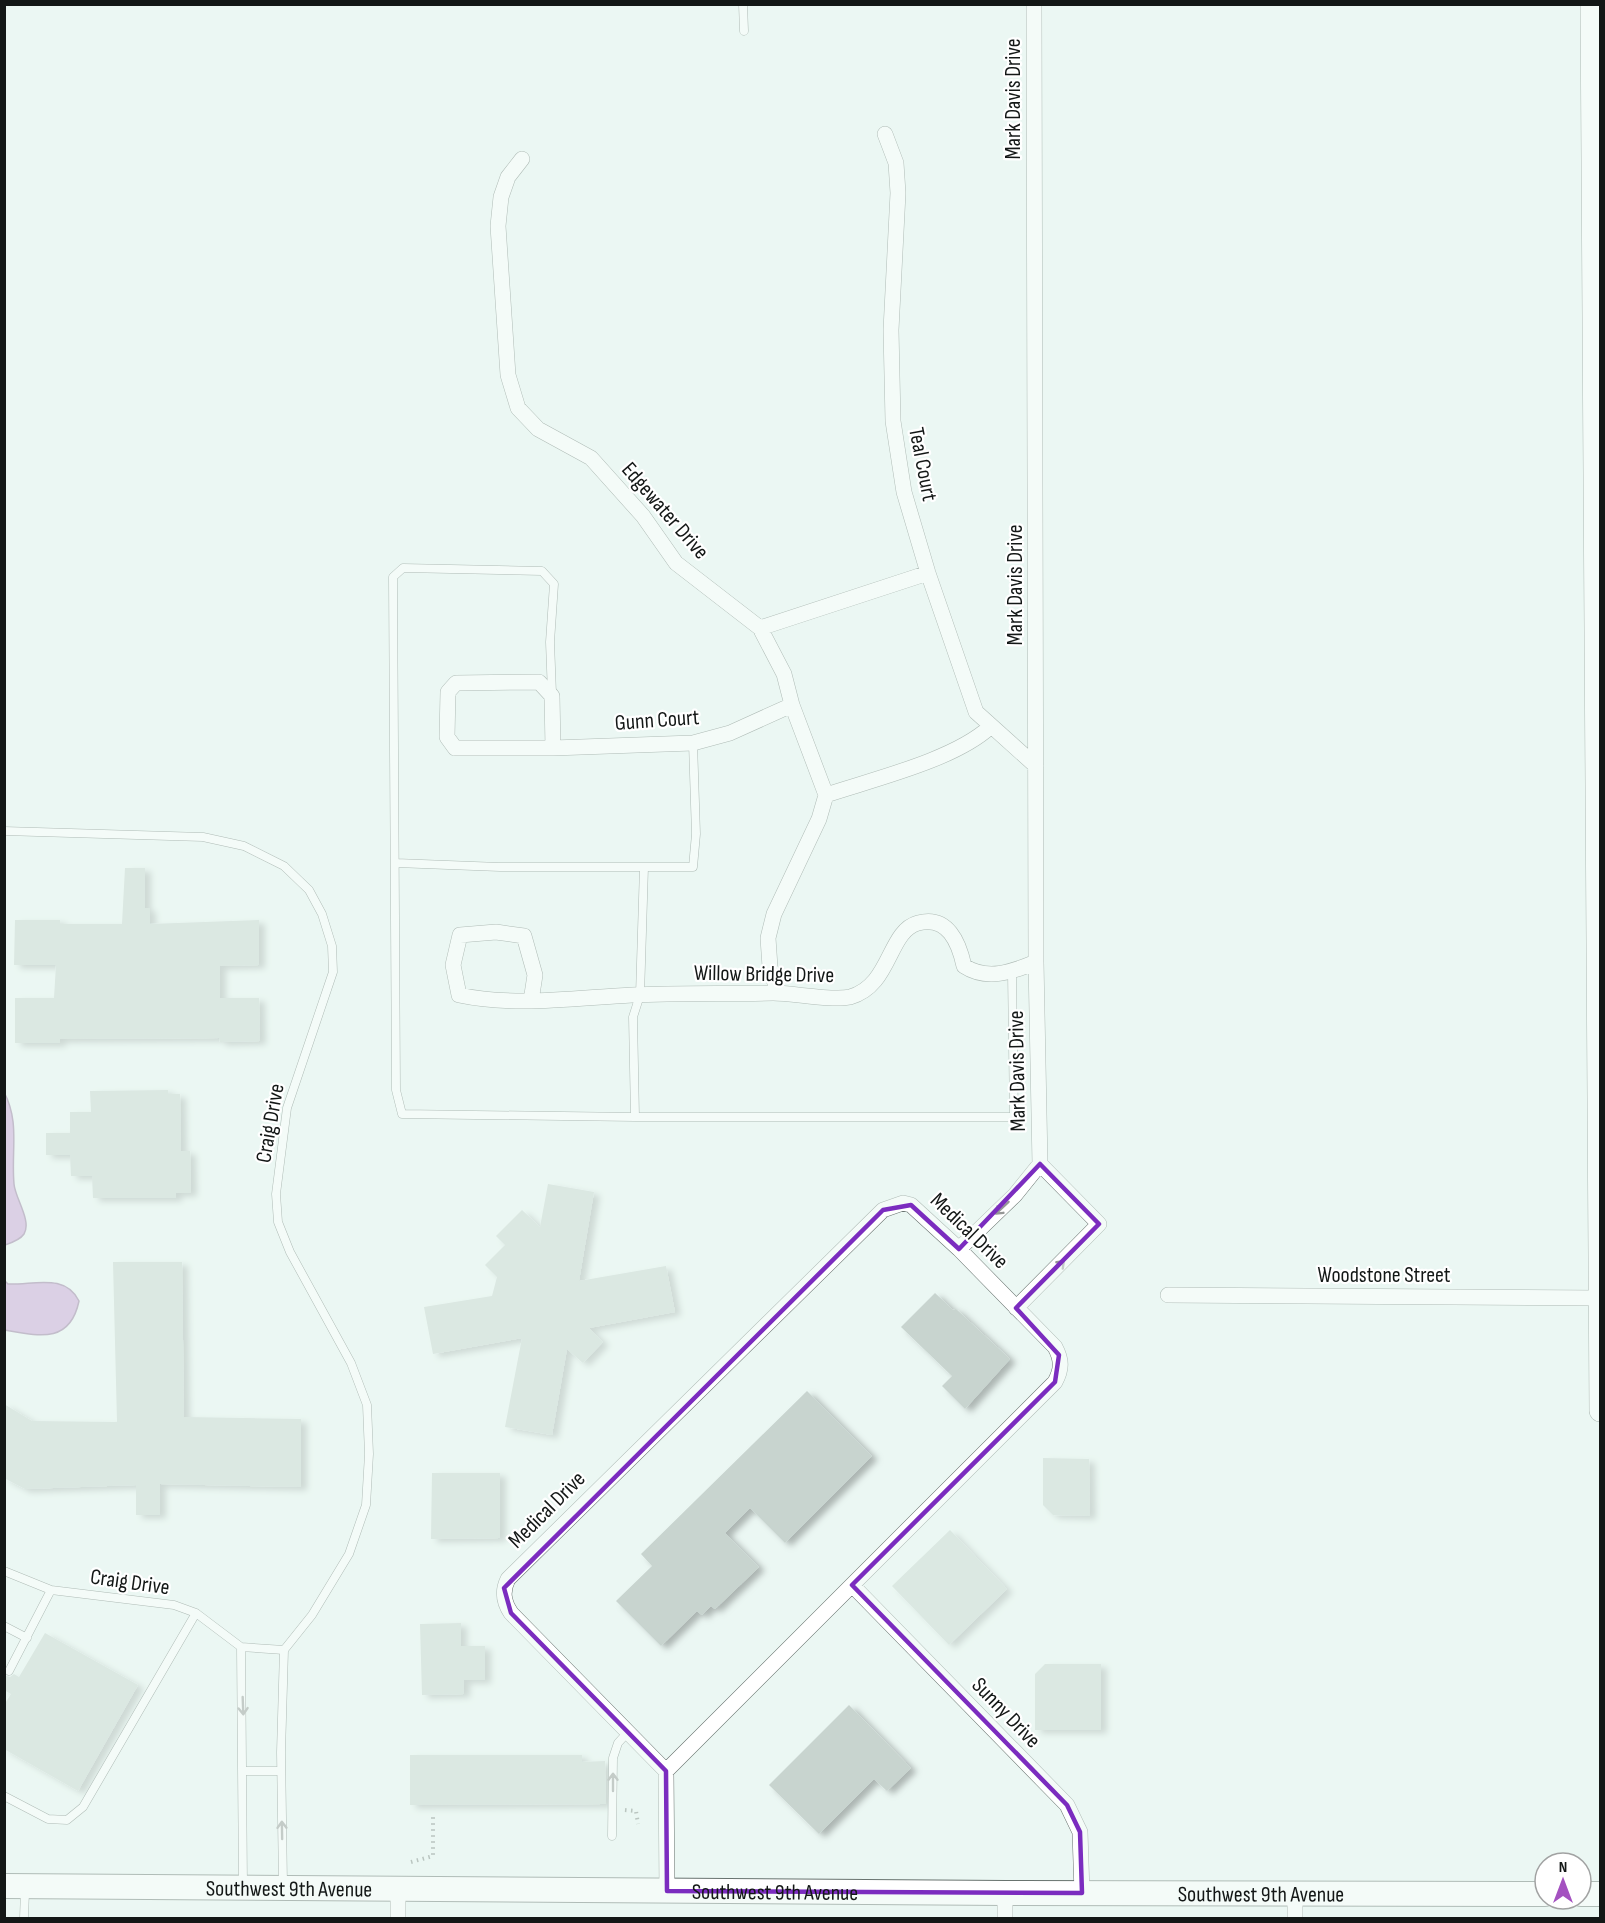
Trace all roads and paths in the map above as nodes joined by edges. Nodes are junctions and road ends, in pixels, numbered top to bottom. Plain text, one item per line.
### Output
1 (743, 4) edge
2 (1034, 4) edge
3 (1591, 4) edge
4 (744, 31) dead end
5 (885, 134) dead end
6 (522, 159) dead end
7 (928, 573) junction
8 (760, 628) junction
9 (552, 696) junction
10 (792, 705) junction
11 (990, 727) junction
12 (693, 743) junction
13 (553, 748) junction
14 (1036, 766) junction
15 (826, 795) junction
16 (4, 831) edge
17 (396, 863) junction
18 (644, 867) junction
19 (1036, 962) junction
20 (1012, 972) junction
21 (778, 993) junction
22 (640, 995) junction
23 (531, 1001) junction
24 (635, 1117) junction
25 (1040, 1164) junction
26 (959, 1249) junction
27 (1168, 1295) dead end
28 (1599, 1298) edge
29 (1017, 1308) junction
30 (1600, 1411) edge
31 (4, 1571) edge
32 (852, 1585) junction
33 (51, 1590) junction
34 (196, 1613) junction
35 (4, 1626) edge
36 (27, 1638) junction
37 (241, 1647) junction
38 (284, 1650) junction
39 (9, 1671) dead end
40 (628, 1732) junction
41 (244, 1771) junction
42 (281, 1771) junction
43 (666, 1771) junction
44 (4, 1796) edge
45 (636, 1811) dead end
46 (433, 1817) dead end
47 (638, 1824) dead end
48 (612, 1836) dead end
49 (411, 1862) dead end
50 (15, 1886) edge
51 (243, 1888) junction
52 (283, 1888) junction
53 (398, 1889) junction
54 (667, 1891) junction
55 (1005, 1893) junction
56 (1082, 1893) junction
57 (1295, 1893) junction
58 (1533, 1894) edge
59 (24, 1918) edge
60 (398, 1918) edge
61 (1005, 1918) edge
62 (1295, 1918) edge

1 - 4 lane
2 - 14 street, Mark Davis Drive
3 - 28 street
5 - 7 street, Teal Court
6 - 8 street, Edgewater Drive
7 - 8 street
7 - 11 street, Teal Court
8 - 10 street, Edgewater Drive
9 - 13 street
9 - 13 street, Gunn Court
9 - 17 lane
10 - 12 street, Gunn Court
10 - 15 street, Edgewater Drive
11 - 14 street, Teal Court
11 - 15 street
12 - 13 street, Gunn Court
12 - 18 lane
14 - 19 street, Mark Davis Drive
15 - 21 street
16 - 38 lane, Craig Drive
17 - 18 lane
17 - 24 lane
18 - 22 lane
19 - 20 street, Willow Bridge Drive
19 - 25 street, Mark Davis Drive
20 - 21 street, Willow Bridge Drive
20 - 24 lane
21 - 22 street, Willow Bridge Drive
22 - 23 street, Willow Bridge Drive
22 - 24 lane
23 - 23 street, Willow Bridge Drive
25 -> 26 street
29 -> 25 street
26 - 29 street, Medical Drive
26 - 40 street, Medical Drive
27 - 28 street, Woodstone Street
28 - 30 street
29 - 32 street, Medical Drive
31 - 33 lane, Craig Drive
32 - 43 street, Medical Drive
32 - 56 street, Sunny Drive
33 - 34 lane, Craig Drive
33 - 36 lane
34 - 37 lane, Craig Drive
34 - 44 lane
35 - 36 lane
36 - 39 lane
37 - 38 lane
37 -> 41 lane
38 - 42 lane
40 - 43 street, Medical Drive
48 -> 40 lane
41 - 42 lane
41 - 51 lane
52 -> 42 lane
43 - 54 street
45 - 47 path
46 - 49 path
50 - 51 main road, Southwest 9th Avenue
50 - 59 lane
51 - 52 main road, Southwest 9th Avenue
52 - 53 main road, Southwest 9th Avenue
53 - 54 main road, Southwest 9th Avenue
53 - 60 street
54 - 55 main road, Southwest 9th Avenue
55 - 56 main road, Southwest 9th Avenue
55 - 61 street
56 - 57 main road, Southwest 9th Avenue
57 - 58 main road, Southwest 9th Avenue
57 - 62 street

